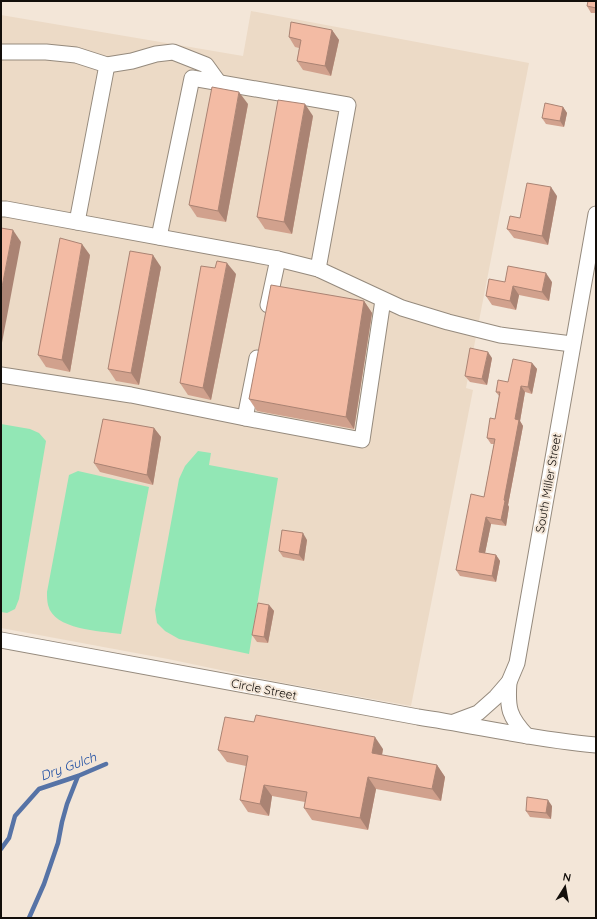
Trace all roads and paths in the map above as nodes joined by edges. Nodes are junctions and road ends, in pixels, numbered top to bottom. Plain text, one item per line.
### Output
1 (1, 52) edge
2 (107, 65) junction
3 (219, 83) junction
4 (1, 209) edge
5 (596, 214) edge
6 (77, 222) junction
7 (159, 238) junction
8 (278, 259) junction
9 (318, 269) junction
10 (384, 300) junction
11 (265, 320) edge
12 (260, 342) edge
13 (572, 344) junction
14 (1, 375) edge
15 (245, 418) junction
16 (1, 640) edge
17 (509, 682) junction
18 (454, 722) junction
19 (527, 736) junction
20 (596, 745) edge

1 - 2 street
2 - 3 street
2 - 6 street
3 - 7 street
3 - 9 street
4 - 6 street
5 - 13 street, South Miller Street
6 - 7 street
7 - 8 street
8 - 9 street
8 - 11 street
9 - 10 street
10 - 13 street
10 - 15 street
12 - 15 street
13 - 17 street, South Miller Street
14 - 15 street
16 - 18 street, Circle Street
17 - 18 street, South Miller Street
17 - 19 street
18 - 19 street, Circle Street
19 - 20 street, Circle Street

